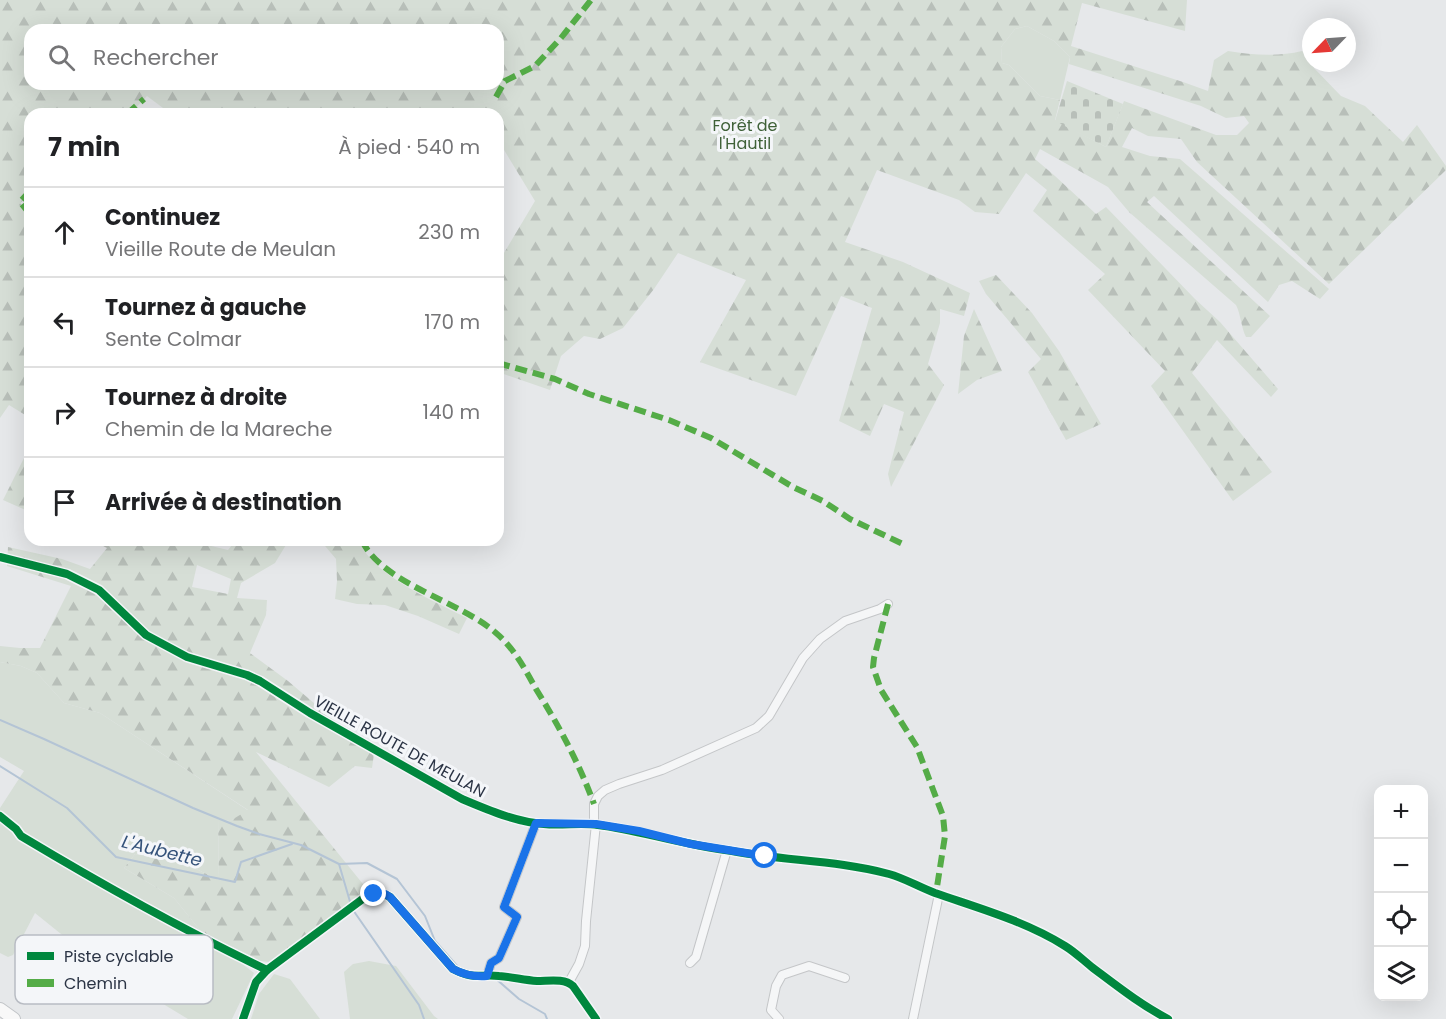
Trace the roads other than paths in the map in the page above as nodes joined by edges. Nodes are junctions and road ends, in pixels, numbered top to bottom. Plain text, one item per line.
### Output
1 (0, 557) edge
2 (888, 604) dead end
3 (0, 816) edge
4 (536, 823) junction
5 (595, 824) junction
6 (728, 850) junction
7 (938, 893) junction
8 (197, 935) edge
9 (213, 944) edge
10 (690, 963) dead end
11 (267, 970) junction
12 (487, 976) junction
13 (845, 978) dead end
14 (569, 982) junction
15 (0, 1009) edge
16 (14, 1019) edge
17 (243, 1019) edge
18 (596, 1019) edge
19 (779, 1019) edge
20 (913, 1019) edge
21 (1168, 1019) edge

1 - 4 street, VIEILLE ROUTE DE MEULAN
2 - 5 street
3 - 8 street
4 - 5 street, VIEILLE ROUTE DE MEULAN
4 - 12 street
5 - 6 street, VIEILLE ROUTE DE MEULAN
5 - 14 street
6 - 7 street, VIEILLE ROUTE DE MEULAN
6 - 10 street
7 - 20 street
7 - 21 street, VIEILLE ROUTE DE MEULAN
9 - 11 street
11 - 12 street
11 - 17 street
12 - 14 street
13 - 19 street
14 - 18 street
15 - 16 main road

